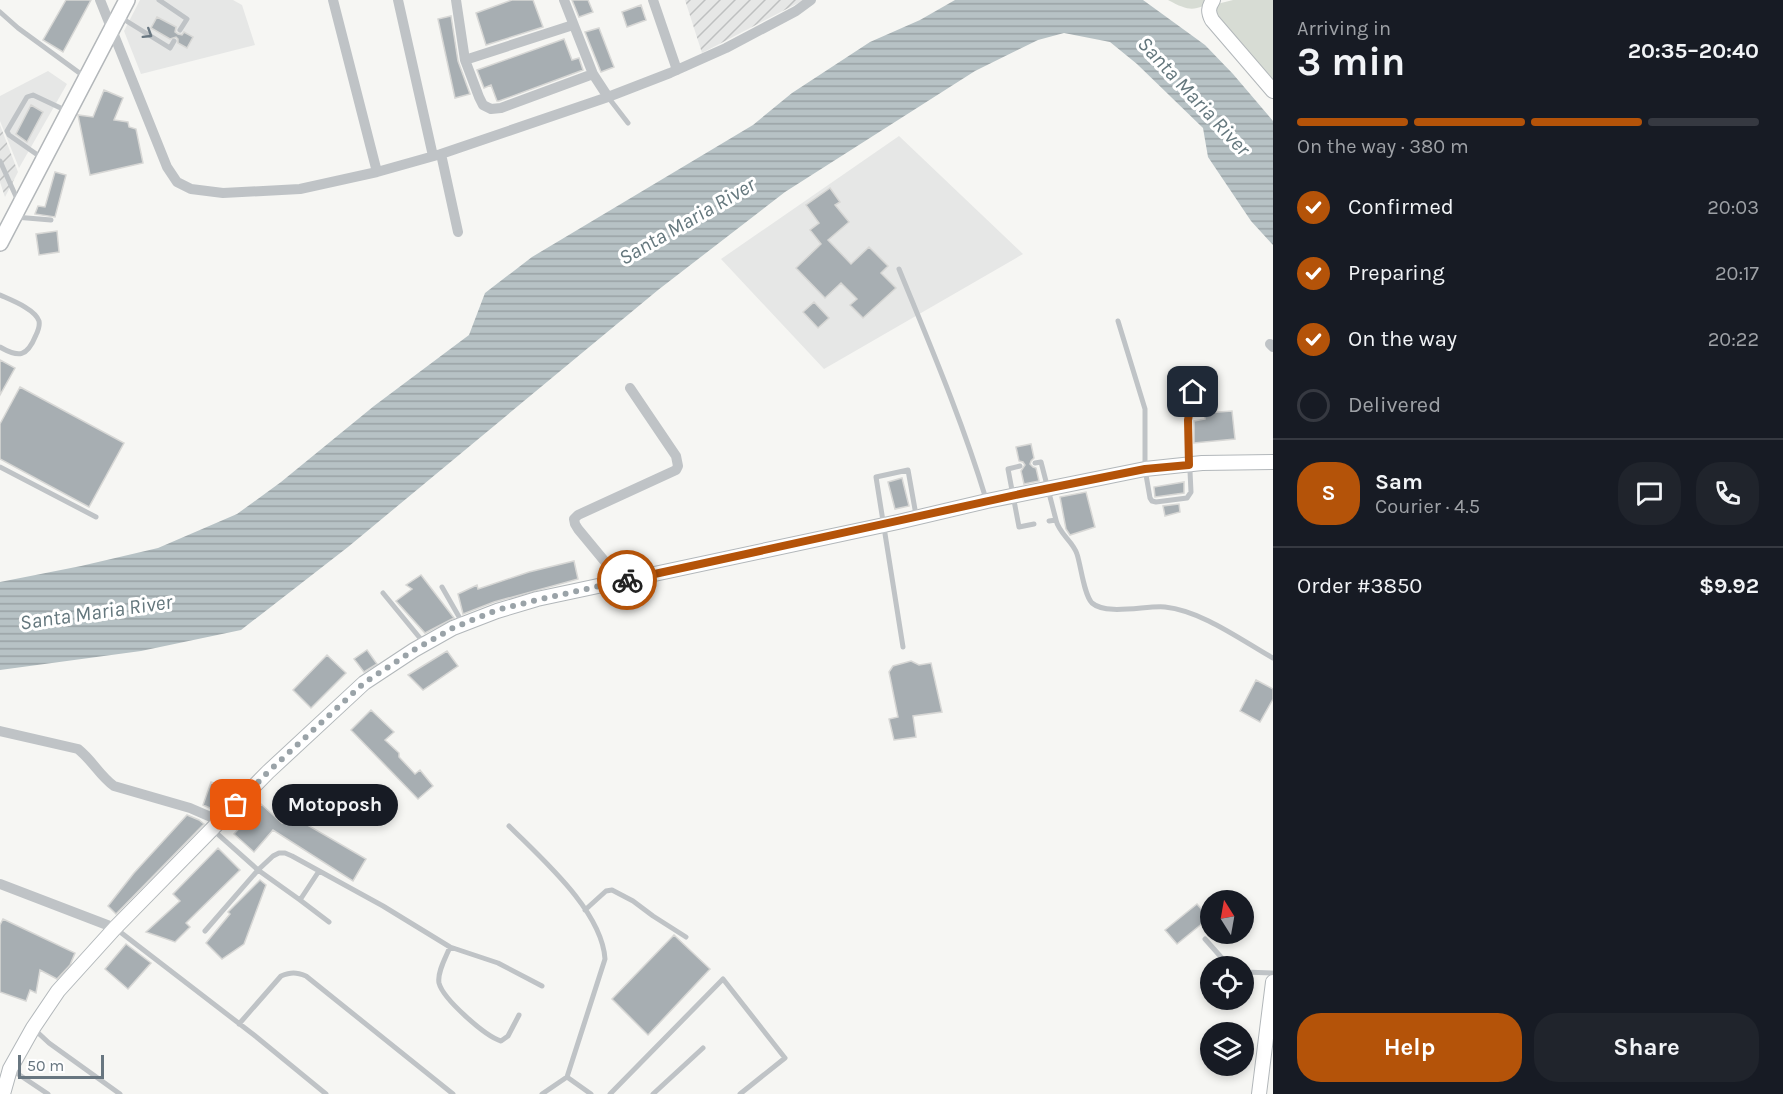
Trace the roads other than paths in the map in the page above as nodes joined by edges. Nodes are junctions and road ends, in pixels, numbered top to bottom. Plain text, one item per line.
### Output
1 (100, 0) edge
2 (128, 0) edge
3 (159, 0) edge
4 (333, 0) edge
5 (398, 0) edge
6 (469, 0) edge
7 (564, 0) edge
8 (653, 0) edge
9 (811, 0) edge
10 (456, 2) edge
11 (1211, 3) edge
12 (0, 12) edge
13 (119, 16) junction
14 (573, 25) junction
15 (180, 30) dead end
16 (111, 31) junction
17 (174, 41) dead end
18 (465, 60) junction
19 (677, 70) junction
20 (593, 74) junction
21 (87, 78) junction
22 (1273, 92) edge
23 (608, 97) junction
24 (68, 112) junction
25 (628, 123) dead end
26 (437, 155) junction
27 (43, 159) junction
28 (0, 161) edge
29 (377, 172) junction
30 (17, 211) junction
31 (51, 220) dead end
32 (458, 232) dead end
33 (0, 243) edge
34 (898, 269) dead end
35 (0, 295) edge
36 (1118, 321) dead end
37 (0, 347) edge
38 (630, 388) dead end
39 (1209, 390) dead end
40 (1273, 462) edge
41 (1035, 463) dead end
42 (1189, 465) junction
43 (1020, 466) dead end
44 (0, 467) edge
45 (1145, 469) junction
46 (1048, 488) junction
47 (1013, 495) junction
48 (987, 501) junction
49 (96, 517) dead end
50 (916, 517) junction
51 (1056, 520) junction
52 (1048, 521) dead end
53 (885, 524) junction
54 (1034, 524) dead end
55 (621, 581) junction
56 (442, 587) dead end
57 (383, 593) dead end
58 (464, 624) junction
59 (425, 644) junction
60 (903, 647) dead end
61 (1273, 658) edge
62 (0, 731) edge
63 (216, 825) junction
64 (509, 826) dead end
65 (258, 870) junction
66 (319, 871) junction
67 (0, 884) edge
68 (300, 900) junction
69 (585, 909) junction
70 (329, 922) dead end
71 (115, 928) junction
72 (205, 931) dead end
73 (686, 937) dead end
74 (1209, 944) edge
75 (450, 947) junction
76 (1219, 956) edge
77 (1254, 972) edge
78 (1273, 973) edge
79 (1273, 981) edge
80 (542, 986) dead end
81 (519, 1015) dead end
82 (239, 1024) junction
83 (33, 1028) junction
84 (703, 1048) dead end
85 (10, 1069) junction
86 (567, 1077) junction
87 (3, 1094) edge
88 (48, 1094) edge
89 (120, 1094) edge
90 (326, 1094) edge
91 (453, 1094) edge
92 (542, 1094) edge
93 (591, 1094) edge
94 (610, 1094) edge
95 (653, 1094) edge
96 (740, 1094) edge
97 (1259, 1094) edge

1 - 16 street
2 - 13 main road
3 - 15 lane
4 - 29 street
5 - 26 street
6 - 10 street
7 - 14 street
8 - 19 street
9 - 19 street
10 - 18 street
11 - 22 main road
12 - 21 lane
13 - 16 main road
13 -> 17 lane
14 - 18 street
14 - 20 street
16 - 21 main road
16 - 29 street
18 - 20 street
19 - 23 street
20 - 23 street
21 - 24 main road
23 - 25 lane
23 - 26 street
24 - 27 main road
24 - 27 lane
26 - 29 street
26 - 32 street
27 - 30 main road
28 - 30 lane
30 - 31 lane
30 - 33 main road
34 - 48 lane
35 - 37 lane
36 - 45 lane
38 - 55 street
39 - 42 lane
40 - 42 main road
41 - 46 lane
42 - 45 main road
42 - 45 lane
43 - 47 lane
44 - 49 lane
45 - 46 main road
46 - 47 main road
46 - 51 lane
47 - 48 main road
47 - 54 lane
48 - 50 main road
50 - 53 main road
50 - 53 lane
51 - 52 lane
51 - 61 lane
53 - 55 main road
53 - 60 lane
55 - 58 main road
56 - 58 lane
57 - 59 lane
58 - 59 main road
59 - 63 main road
62 - 63 street
63 - 65 lane
63 - 71 main road
64 - 69 lane
65 - 66 lane
65 - 68 lane
65 - 72 lane
66 - 68 lane
66 - 75 lane
67 - 71 street
68 - 70 lane
69 - 73 lane
69 - 86 lane
71 - 82 lane
71 - 83 main road
74 - 76 lane
75 - 80 lane
75 - 81 lane
77 - 78 lane
79 - 97 main road
82 - 90 lane
82 - 91 lane
83 - 85 main road
83 - 89 lane
84 - 95 lane
85 - 87 main road
85 - 88 lane
86 - 92 lane
86 - 93 lane
94 - 96 lane

